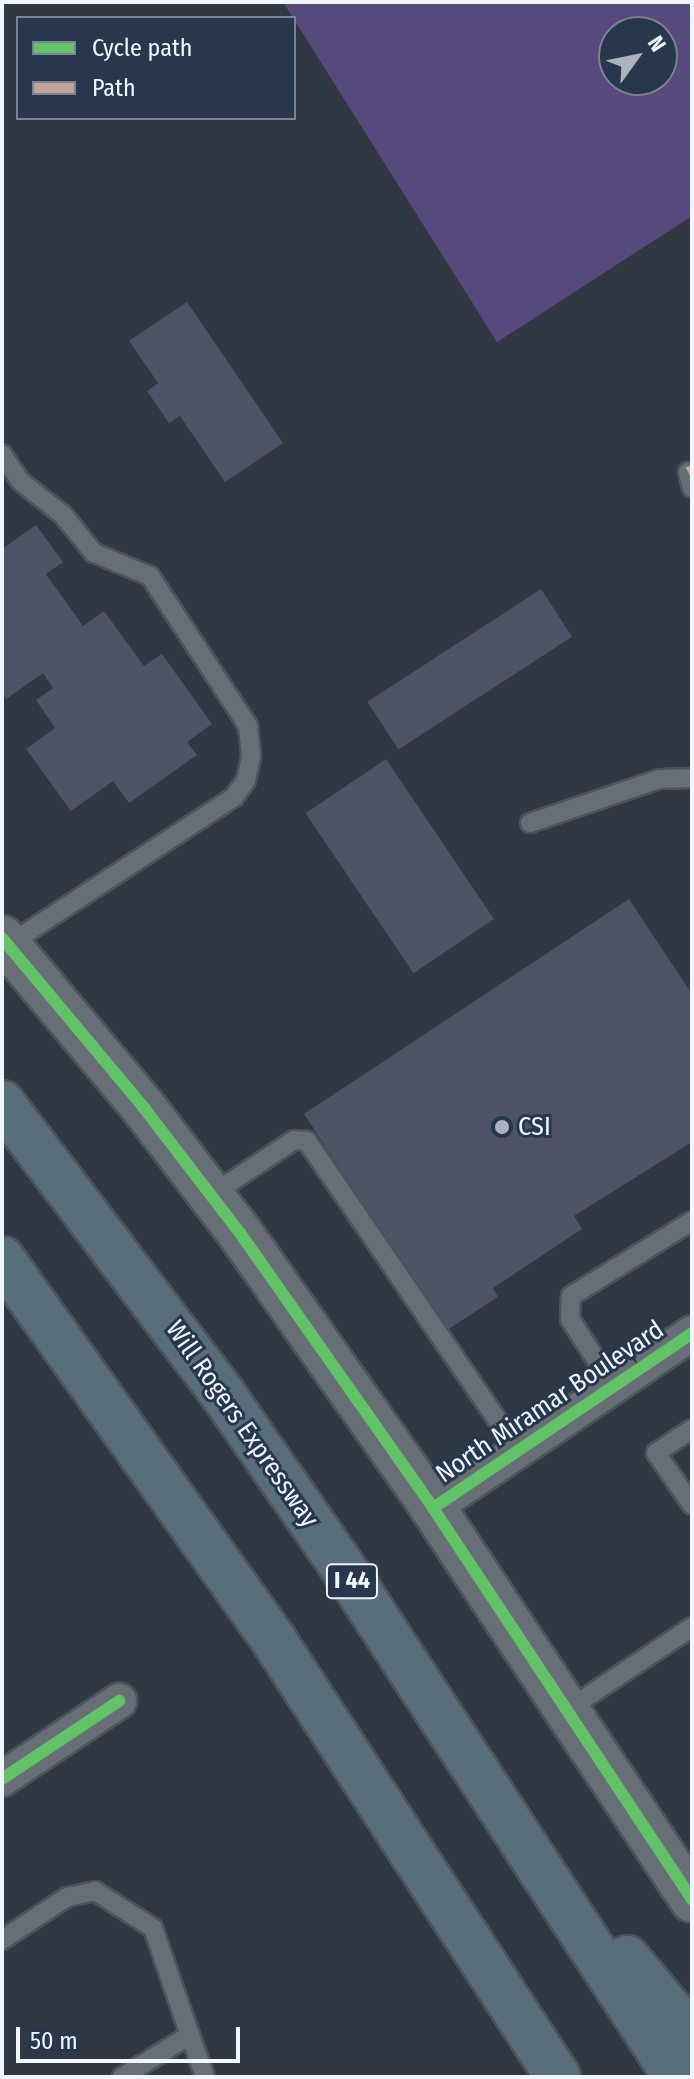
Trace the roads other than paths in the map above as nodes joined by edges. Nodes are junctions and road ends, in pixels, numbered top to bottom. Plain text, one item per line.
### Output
1 (2, 454) edge
2 (692, 778) edge
3 (530, 823) dead end
4 (5, 942) edge
5 (2, 1103) edge
6 (211, 1195) junction
7 (692, 1221) edge
8 (2, 1259) edge
9 (692, 1333) edge
10 (613, 1386) junction
11 (692, 1429) edge
12 (518, 1450) junction
13 (692, 1505) edge
14 (433, 1508) junction
15 (692, 1627) edge
16 (119, 1701) dead end
17 (565, 1712) junction
18 (2, 1779) edge
19 (494, 1797) junction
20 (692, 1900) edge
21 (2, 1940) edge
22 (190, 2035) junction
23 (692, 2036) edge
24 (122, 2077) edge
25 (205, 2077) edge
26 (558, 2077) edge
27 (676, 2077) edge

1 - 4 lane
2 - 3 lane
4 - 6 street
5 - 19 highway, Will Rogers Expressway / I 44
6 - 12 lane
6 - 14 street
7 - 10 lane
8 - 26 highway
9 - 10 street, North Miramar Boulevard
10 - 12 street, North Miramar Boulevard
11 - 13 lane
12 - 14 street, North Miramar Boulevard
14 - 17 street
15 - 17 lane
16 - 18 street
17 - 20 street
19 - 23 highway
19 - 27 highway, Will Rogers Expressway / I 44
21 - 22 lane
22 - 24 lane
22 - 25 lane

